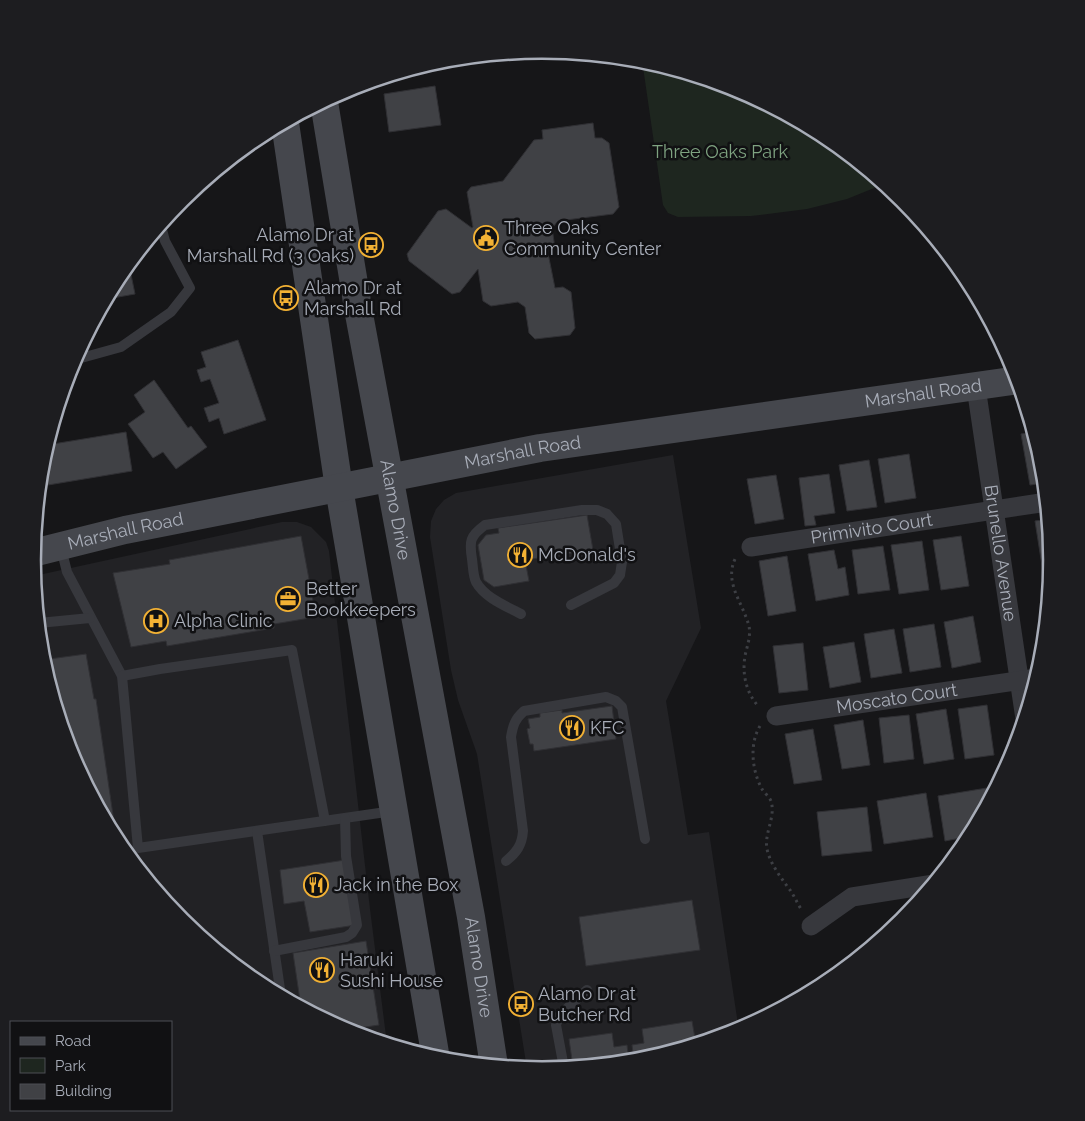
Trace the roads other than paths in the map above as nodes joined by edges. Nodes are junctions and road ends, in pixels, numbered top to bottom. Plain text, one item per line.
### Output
1 (325, 109) edge
2 (286, 130) edge
3 (163, 234) edge
4 (85, 357) edge
5 (1010, 381) edge
6 (976, 387) junction
7 (390, 478) junction
8 (339, 488) junction
9 (1040, 503) edge
10 (994, 510) junction
11 (60, 547) junction
12 (751, 547) road end
13 (41, 551) edge
14 (571, 605) dead end
15 (521, 614) dead end
16 (90, 618) junction
17 (46, 622) edge
18 (122, 676) junction
19 (1028, 679) edge
20 (776, 716) road end
21 (394, 811) junction
22 (345, 818) junction
23 (325, 821) junction
24 (257, 831) junction
25 (645, 839) dead end
26 (506, 861) dead end
27 (923, 886) edge
28 (811, 926) road end
29 (274, 952) junction
30 (280, 987) edge
31 (587, 990) dead end
32 (434, 1050) edge
33 (493, 1059) edge
34 (563, 1061) edge

1 - 7 main road, Alamo Drive
2 - 8 main road
3 - 4 lane
5 - 6 main road, Marshall Road
6 - 7 main road, Marshall Road
6 - 10 street, Brunello Avenue
7 - 8 main road, Marshall Road
7 - 33 main road, Alamo Drive
8 - 11 main road, Marshall Road
8 - 21 main road
9 - 10 street, Primivito Court
10 - 12 street, Primivito Court
10 - 19 street, Brunello Avenue
11 - 13 main road, Marshall Road
11 - 16 lane
14 - 15 lane
16 - 17 lane
16 - 18 lane
18 - 23 lane
18 - 24 lane
19 - 20 street, Moscato Court
21 - 22 lane
21 - 32 main road
22 - 23 lane
22 - 29 lane
23 - 24 lane
24 - 29 lane
25 - 26 lane
27 - 28 street
29 - 30 lane
31 - 34 lane

